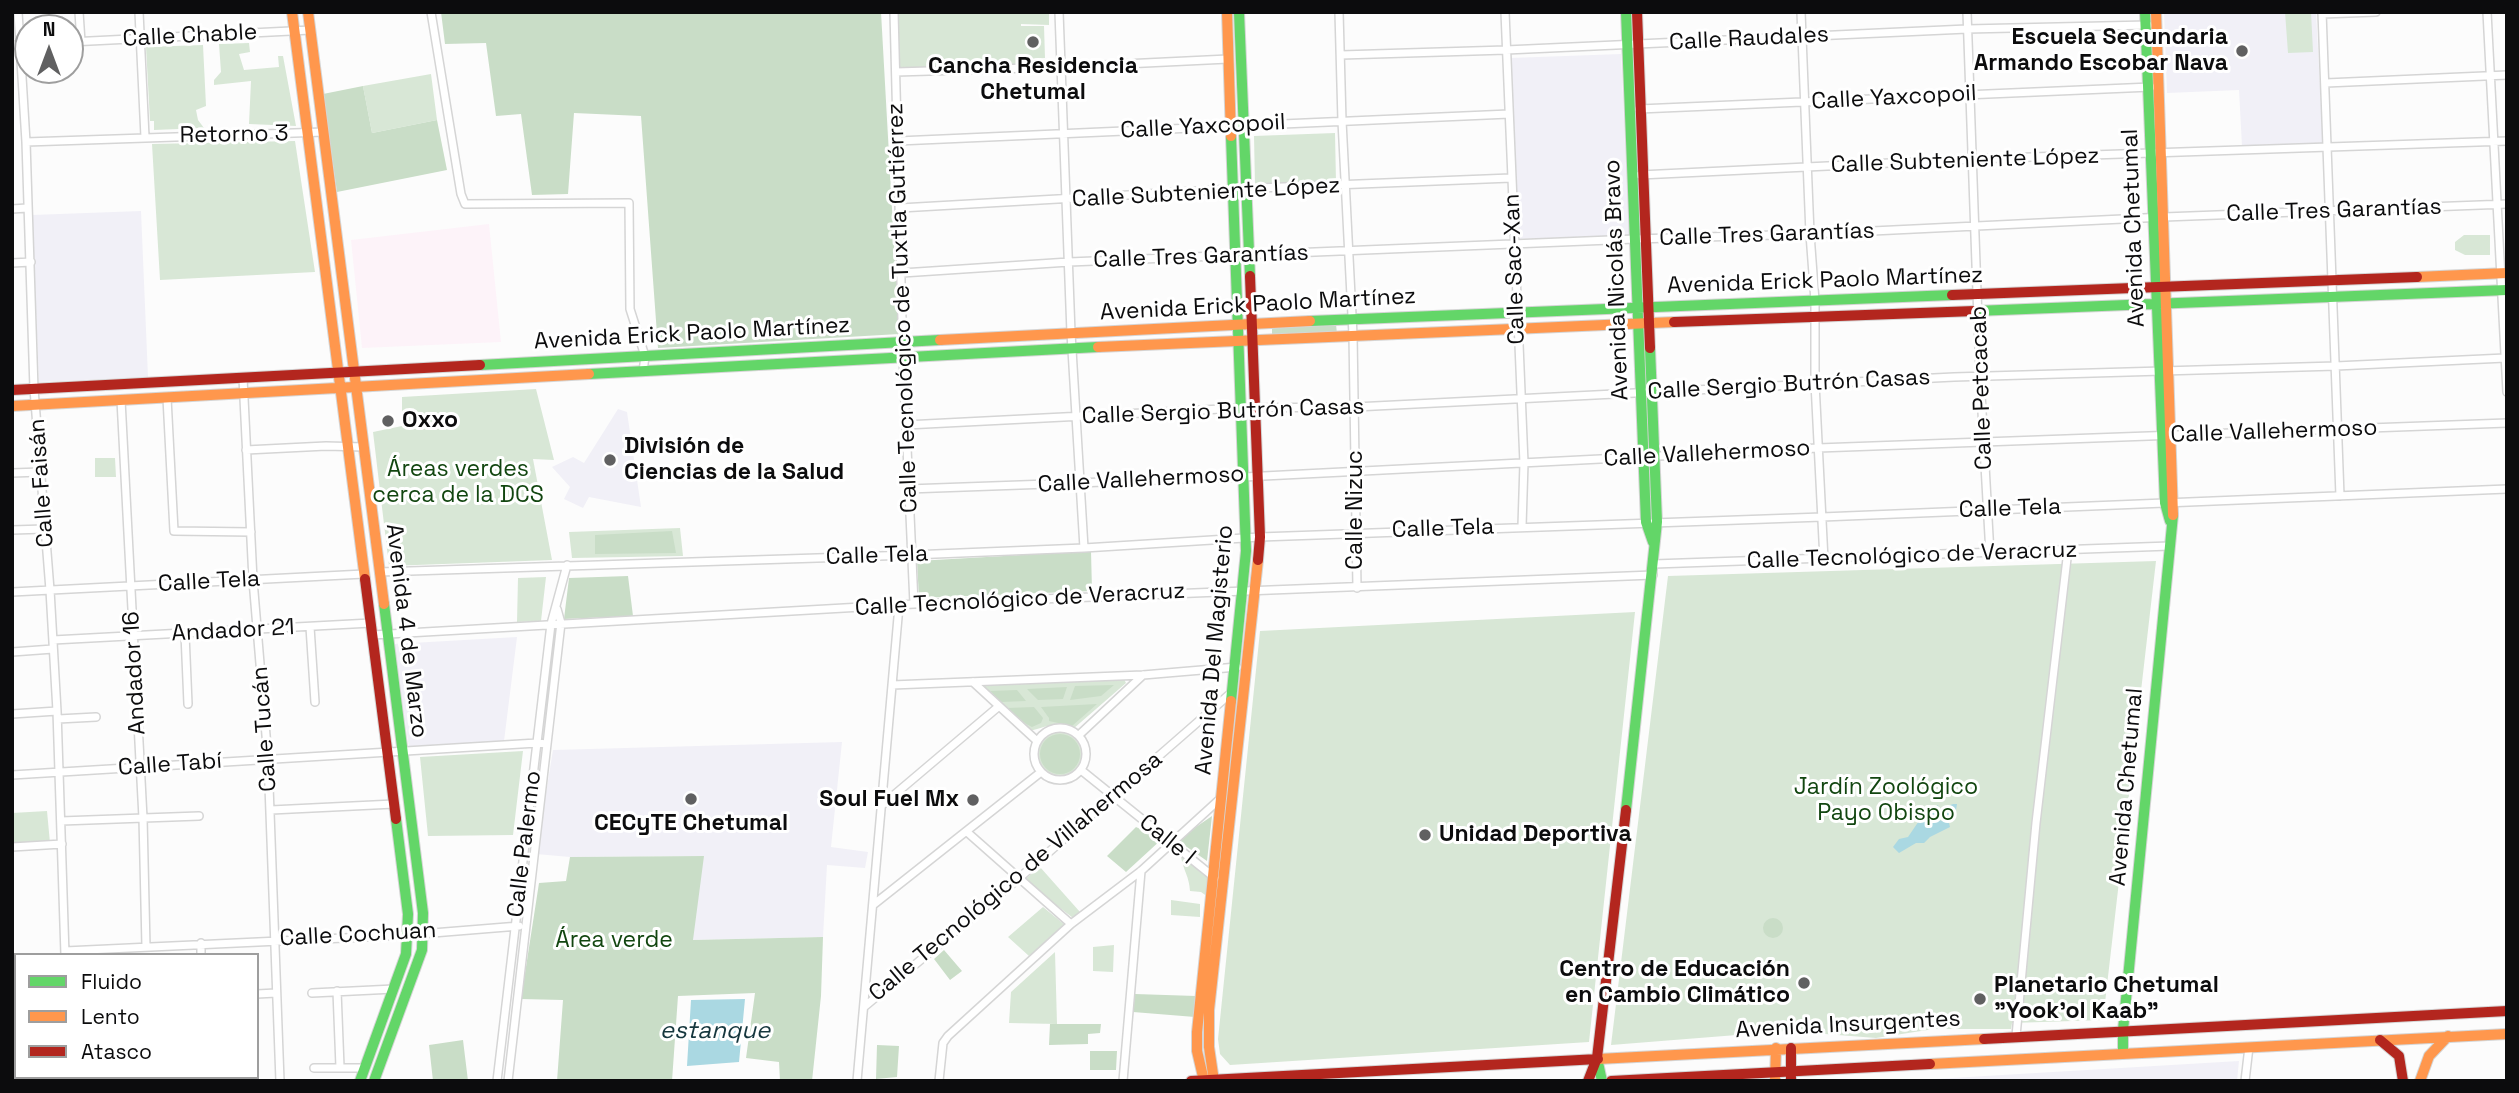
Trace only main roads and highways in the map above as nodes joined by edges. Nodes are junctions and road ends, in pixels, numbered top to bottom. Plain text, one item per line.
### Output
1 (292, 12) edge
2 (309, 12) edge
3 (1227, 12) edge
4 (1239, 12) edge
5 (1626, 12) edge
6 (1637, 12) edge
7 (2146, 12) edge
8 (2156, 12) edge
9 (2151, 25) junction
10 (1633, 44) junction
11 (1638, 175) junction
12 (2503, 274) edge
13 (2161, 287) junction
14 (2503, 290) edge
15 (1871, 299) junction
16 (2162, 303) junction
17 (1643, 308) junction
18 (1871, 315) junction
19 (1251, 323) junction
20 (1238, 324) junction
21 (1644, 324) junction
22 (1252, 339) junction
23 (1239, 340) junction
24 (354, 372) junction
25 (338, 373) junction
26 (356, 387) junction
27 (341, 388) junction
28 (12, 390) edge
29 (12, 406) edge
30 (1226, 798) junction
31 (2507, 1011) edge
32 (2319, 1020) junction
33 (2213, 1026) junction
34 (2123, 1030) junction
35 (2507, 1034) edge
36 (2448, 1036) junction
37 (2380, 1040) junction
38 (2320, 1043) junction
39 (1840, 1045) junction
40 (1776, 1048) junction
41 (1791, 1048) junction
42 (2214, 1049) junction
43 (2123, 1053) junction
44 (1597, 1058) junction
45 (1828, 1069) junction
46 (1842, 1069) junction
47 (1727, 1075) junction
48 (1775, 1076) edge
49 (1791, 1076) edge
50 (1209, 1080) edge
51 (360, 1081) edge
52 (374, 1081) edge
53 (1191, 1081) edge
54 (1588, 1081) edge
55 (1602, 1081) edge
56 (1611, 1081) edge
57 (1743, 1081) edge
58 (1805, 1081) edge
59 (2403, 1081) edge
60 (2420, 1081) edge

1 - 25 main road, Avenida 4 de Marzo
2 - 24 main road, Avenida 4 de Marzo
3 - 20 main road, Avenida Del Magisterio
4 - 19 main road, Avenida Del Magisterio
5 - 10 main road, Avenida Nicolás Bravo
6 - 10 main road, Avenida Nicolás Bravo
7 - 9 main road, Avenida Chetumal
8 - 9 main road, Avenida Chetumal
9 - 13 main road, Avenida Chetumal
10 - 11 main road, Avenida Nicolás Bravo
10 - 11 main road, Avenida Nicolás Bravo
11 - 17 main road, Avenida Nicolás Bravo
12 - 13 main road, Avenida Erick Paolo Martínez
13 - 15 main road, Avenida Erick Paolo Martínez
13 - 16 main road, Avenida Chetumal
14 - 16 main road, Avenida Erick Paolo Martínez
15 - 17 main road, Avenida Erick Paolo Martínez
15 - 18 main road
16 - 18 main road, Avenida Erick Paolo Martínez
16 - 34 main road, Avenida Chetumal
17 - 19 main road, Avenida Erick Paolo Martínez
17 - 21 main road, Avenida Nicolás Bravo
18 - 21 main road, Avenida Erick Paolo Martínez
19 - 20 main road, Avenida Erick Paolo Martínez
19 - 22 main road, Avenida Del Magisterio
20 - 23 main road, Avenida Del Magisterio
20 - 24 main road, Avenida Erick Paolo Martínez
21 - 22 main road, Avenida Erick Paolo Martínez
21 - 44 main road, Avenida Nicolás Bravo
22 - 23 main road, Avenida Erick Paolo Martínez
22 - 30 main road, Avenida Del Magisterio
23 - 26 main road, Avenida Erick Paolo Martínez
23 - 30 main road, Avenida Del Magisterio
24 - 25 main road, Avenida Erick Paolo Martínez
24 - 26 main road, Avenida 4 de Marzo
25 - 27 main road, Avenida 4 de Marzo
25 - 28 main road, Avenida Erick Paolo Martínez
26 - 27 main road, Avenida Erick Paolo Martínez
26 - 52 main road, Avenida 4 de Marzo
27 - 29 main road, Avenida Erick Paolo Martínez
27 - 51 main road, Avenida 4 de Marzo
30 - 50 main road, Avenida Del Magisterio
31 - 32 main road, Avenida Insurgentes
32 - 33 main road, Avenida Insurgentes
32 - 38 main road
33 - 34 main road, Avenida Insurgentes
33 - 42 main road
34 - 39 main road, Avenida Insurgentes
34 - 43 main road, Avenida Chetumal
35 - 36 main road, Avenida Insurgentes
36 - 37 main road, Avenida Insurgentes
36 - 60 main road
37 - 38 main road, Avenida Insurgentes
37 - 59 main road
38 - 42 main road, Avenida Insurgentes
39 - 41 main road, Avenida Insurgentes
39 - 46 main road
40 - 41 main road, Avenida Insurgentes
40 - 44 main road, Avenida Insurgentes
40 - 48 main road
41 - 49 main road
42 - 43 main road, Avenida Insurgentes
43 - 46 main road, Avenida Insurgentes
44 - 50 main road, Avenida Insurgentes
44 - 54 main road, Avenida Nicolás Bravo
44 - 55 main road, Avenida Nicolás Bravo
45 - 46 main road, Avenida Insurgentes
45 - 49 main road, Avenida Insurgentes
45 - 58 main road
47 - 48 main road, Avenida Insurgentes
47 - 56 main road, Avenida Insurgentes
47 - 57 main road
48 - 49 main road, Avenida Insurgentes
50 - 53 main road, Avenida Insurgentes

